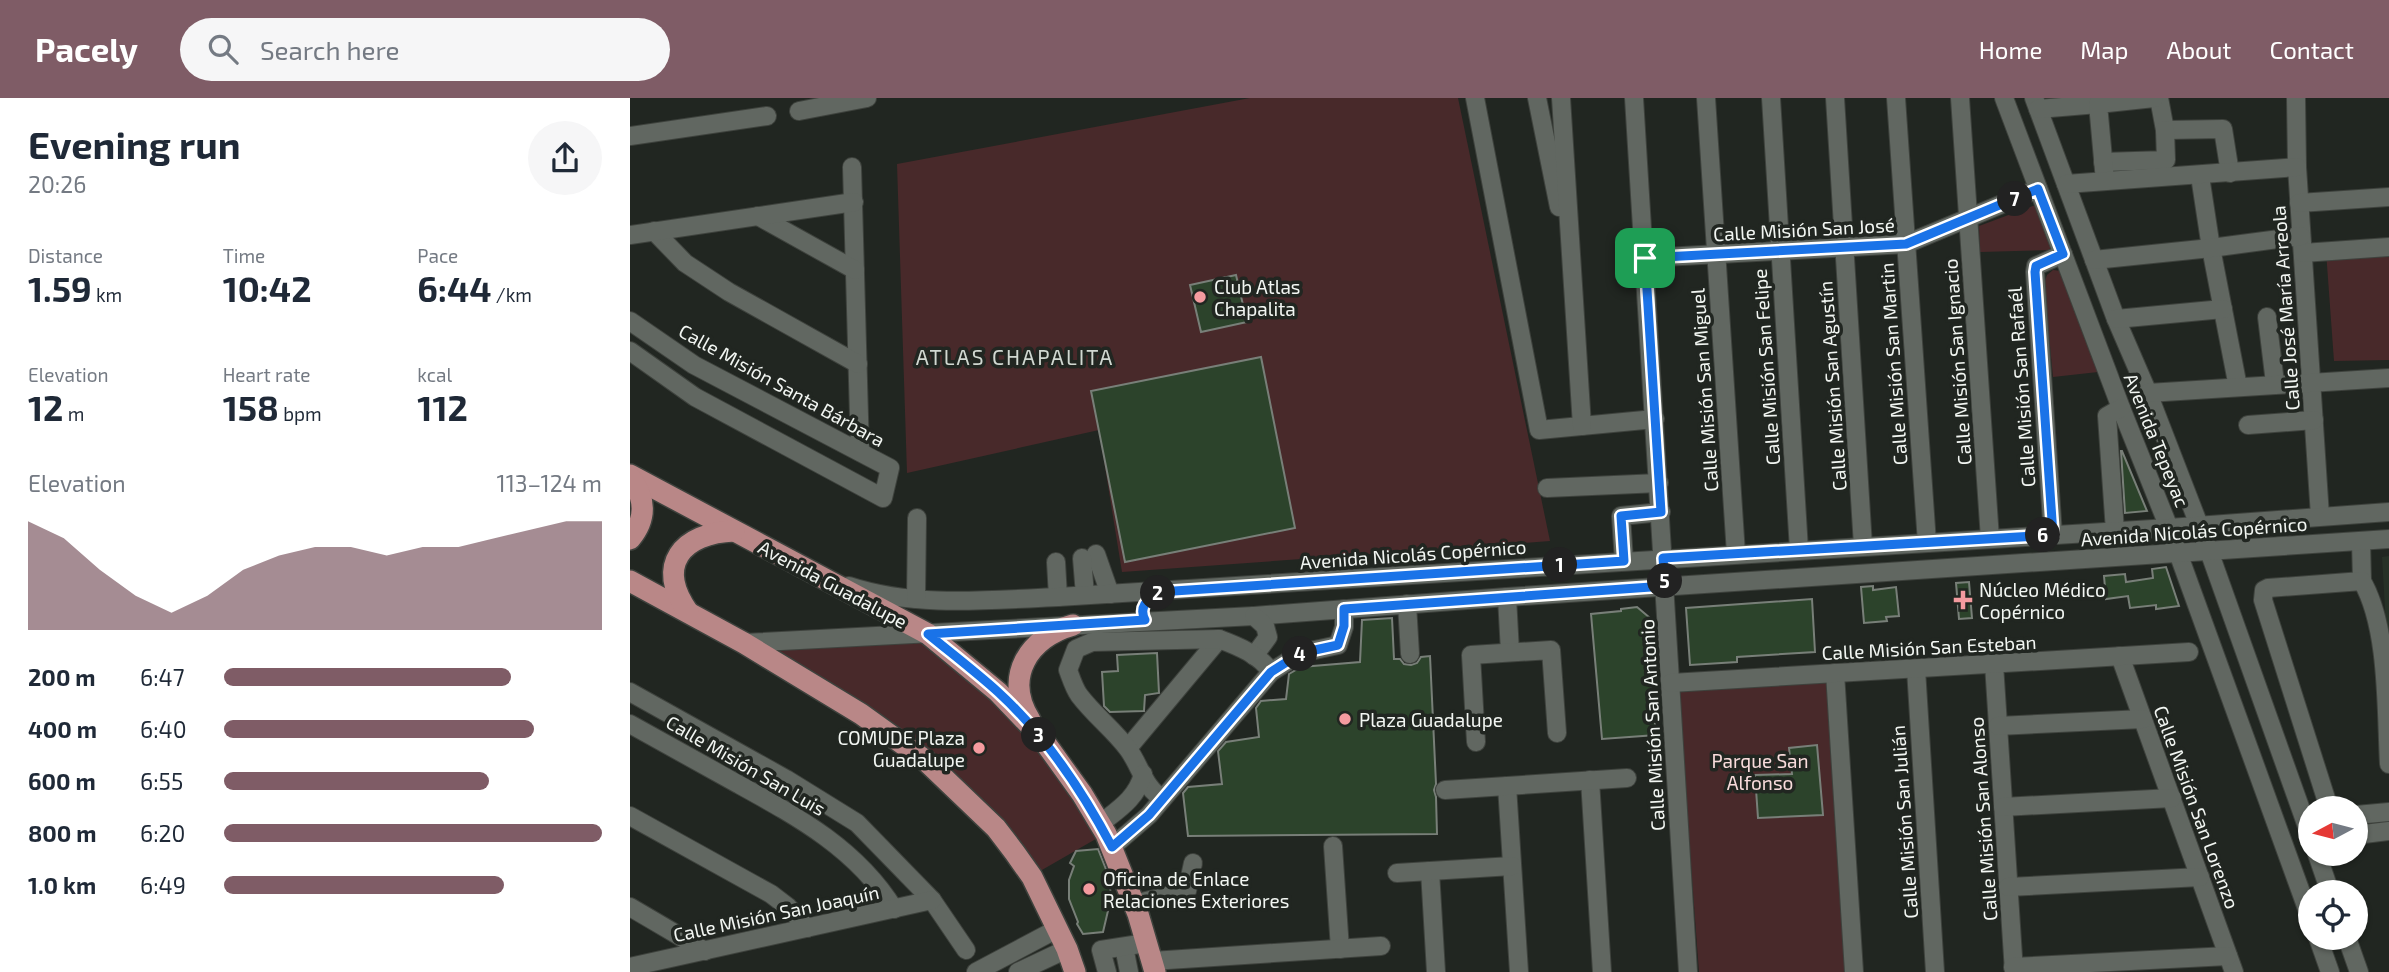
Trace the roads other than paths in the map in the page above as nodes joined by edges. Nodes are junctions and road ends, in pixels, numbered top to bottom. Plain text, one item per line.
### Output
1 (867, 98) edge
2 (1475, 98) edge
3 (1537, 98) edge
4 (1562, 98) edge
5 (1634, 98) edge
6 (1706, 98) edge
7 (1771, 98) edge
8 (1835, 98) edge
9 (1896, 98) edge
10 (1960, 98) edge
11 (2004, 98) edge
12 (2157, 98) edge
13 (2296, 98) edge
14 (2098, 101) edge
15 (2036, 104) edge
16 (799, 111) dead end
17 (767, 117) dead end
18 (2165, 130) junction
19 (630, 136) edge
20 (2103, 162) junction
21 (852, 167) dead end
22 (2297, 167) junction
23 (2167, 169) junction
24 (2230, 173) junction
25 (2200, 176) junction
26 (2105, 181) junction
27 (2066, 184) junction
28 (2038, 189) junction
29 (2389, 197) edge
30 (854, 202) junction
31 (2299, 203) junction
32 (758, 216) junction
33 (1968, 218) junction
34 (654, 231) junction
35 (630, 235) edge
36 (1906, 244) junction
37 (2302, 244) junction
38 (1844, 247) junction
39 (2389, 247) edge
40 (2211, 248) junction
41 (1780, 251) junction
42 (1716, 254) junction
43 (2063, 254) junction
44 (1645, 258) junction
45 (2094, 260) junction
46 (855, 270) junction
47 (1572, 272) junction
48 (2223, 309) junction
49 (2084, 311) junction
50 (2114, 313) junction
51 (2267, 317) dead end
52 (630, 321) edge
53 (630, 351) edge
54 (694, 365) junction
55 (858, 365) junction
56 (2389, 378) edge
57 (2274, 383) junction
58 (2311, 383) junction
59 (2238, 387) junction
60 (682, 388) junction
61 (2148, 393) junction
62 (2121, 408) junction
63 (1655, 419) junction
64 (2314, 419) junction
65 (2248, 425) dead end
66 (1582, 426) junction
67 (860, 452) junction
68 (630, 476) edge
69 (1659, 483) junction
70 (1547, 488) dead end
71 (1661, 512) junction
72 (2389, 512) edge
73 (2320, 516) junction
74 (917, 518) dead end
75 (2199, 525) junction
76 (2169, 528) junction
77 (734, 530) junction
78 (2115, 531) junction
79 (2053, 535) junction
80 (630, 539) edge
81 (1990, 539) junction
82 (2389, 539) edge
83 (2361, 541) junction
84 (1927, 542) junction
85 (1863, 546) junction
86 (1799, 550) junction
87 (2209, 551) junction
88 (2179, 553) junction
89 (1736, 554) junction
90 (1663, 558) junction
91 (1624, 561) junction
92 (1056, 562) dead end
93 (819, 576) junction
94 (630, 581) edge
95 (2362, 581) junction
96 (1665, 586) junction
97 (1159, 592) junction
98 (1110, 594) junction
99 (1085, 595) junction
100 (1058, 597) junction
101 (1507, 597) junction
102 (916, 598) junction
103 (1407, 604) junction
104 (1344, 609) junction
105 (688, 612) junction
106 (1254, 616) junction
107 (1145, 620) junction
108 (1073, 625) junction
109 (928, 634) junction
110 (1219, 639) junction
111 (744, 643) junction
112 (1510, 652) junction
113 (2189, 652) dead end
114 (1410, 654) dead end
115 (1254, 656) junction
116 (2120, 656) junction
117 (1994, 664) junction
118 (1916, 669) junction
119 (1271, 672) junction
120 (1835, 673) junction
121 (1671, 683) junction
122 (630, 692) edge
123 (2143, 719) junction
124 (630, 724) edge
125 (1998, 726) junction
126 (1557, 733) dead end
127 (1041, 737) junction
128 (1476, 742) dead end
129 (1128, 748) junction
130 (2389, 764) edge
131 (1143, 774) junction
132 (1627, 778) dead end
133 (1590, 780) junction
134 (1507, 786) junction
135 (1445, 790) dead end
136 (2325, 796) edge
137 (1163, 798) junction
138 (2172, 798) junction
139 (2298, 802) edge
140 (2003, 807) junction
141 (2389, 812) edge
142 (2368, 814) edge
143 (630, 816) edge
144 (1100, 824) junction
145 (2389, 831) edge
146 (2298, 833) edge
147 (2280, 834) junction
148 (2368, 834) edge
149 (2298, 842) edge
150 (1333, 846) dead end
151 (1112, 847) junction
152 (2286, 851) junction
153 (1194, 863) dead end
154 (1512, 866) junction
155 (1430, 871) junction
156 (1397, 873) dead end
157 (2200, 877) junction
158 (2298, 884) edge
159 (2008, 887) junction
160 (932, 901) junction
161 (1134, 904) junction
162 (630, 907) edge
163 (894, 909) junction
164 (807, 928) junction
165 (1057, 929) junction
166 (1381, 946) dead end
167 (1124, 947) junction
168 (1067, 949) junction
169 (1340, 949) junction
170 (966, 950) dead end
171 (2322, 950) edge
172 (2351, 950) edge
173 (705, 951) junction
174 (1151, 959) edge
175 (2231, 964) edge
176 (630, 967) edge
177 (2014, 970) edge
178 (976, 972) edge
179 (1018, 972) edge
180 (1075, 972) edge
181 (1107, 972) edge
182 (1129, 972) edge
183 (1436, 972) edge
184 (1519, 972) edge
185 (1602, 972) edge
186 (1688, 972) edge
187 (1854, 972) edge
188 (1934, 972) edge
189 (2330, 972) edge
190 (2359, 972) edge

1 - 16 street
2 - 66 street
3 - 47 street
4 - 47 street
5 - 44 street, Calle Misión San Antonio
6 - 42 street, Calle Misión San Miguel
7 - 41 street, Calle Misión San Felipe
8 - 38 street, Calle Misión San Agustín
9 - 36 street, Calle Misión San Martin
10 - 33 street, Calle Misión San Ignacio
11 - 28 street, Avenida Tepeyac
12 - 14 street
12 - 18 street
13 - 22 street, Calle José María Arreola
14 - 15 street
14 - 20 street
15 - 27 street, Avenida Tepeyac
17 - 19 street
18 - 23 street
18 - 24 street
20 - 23 street
20 - 26 street
21 - 30 street
22 - 24 street
22 - 31 street, Calle José María Arreola
23 - 25 street
23 - 26 street
24 - 25 street
25 - 40 street
26 - 27 street
27 - 45 street, Avenida Tepeyac
28 - 33 street, Calle Misión San José
28 - 43 street, Avenida Tepeyac
29 - 31 street
30 - 32 street
30 - 46 street
31 - 37 street, Calle José María Arreola
32 - 34 street
32 - 46 street
33 - 36 street, Calle Misión San José
33 - 81 street, Calle Misión San Ignacio
34 - 35 street
34 - 55 street
36 - 38 street, Calle Misión San José
36 - 84 street, Calle Misión San Martin
37 - 39 street
37 - 40 street
37 - 58 street, Calle José María Arreola
38 - 41 street, Calle Misión San José
38 - 85 street, Calle Misión San Agustín
40 - 45 street
40 - 48 street
41 - 42 street, Calle Misión San José
41 - 86 street, Calle Misión San Felipe
42 - 44 street, Calle Misión San José
42 - 89 street, Calle Misión San Miguel
43 - 49 street, Avenida Tepeyac
43 - 79 street, Calle Misión San Rafaél
44 - 63 street, Calle Misión San Antonio
45 - 50 street, Avenida Tepeyac
46 - 55 street
47 - 66 street
48 - 50 street
48 - 59 street
49 - 50 street
49 - 62 street, Avenida Tepeyac
50 - 61 street, Avenida Tepeyac
51 - 57 street
52 - 54 street, Calle Misión Santa Bárbara
53 - 60 street, Calle Misión Santa Bárbara
54 - 60 street
54 - 67 street, Calle Misión Santa Bárbara
55 - 67 street
56 - 58 street
57 - 58 street
57 - 59 street
58 - 64 street, Calle José María Arreola
59 - 61 street
60 - 67 street, Calle Misión Santa Bárbara
61 - 75 street, Avenida Tepeyac
62 - 76 street, Avenida Tepeyac
62 - 78 street
63 - 66 street
63 - 69 street, Calle Misión San Antonio
64 - 65 street
64 - 73 street, Calle José María Arreola
68 - 77 main road, Avenida Guadalupe
68 - 80 main road
69 - 70 street
69 - 71 street, Calle Misión San Antonio
71 - 90 street, Calle Misión San Antonio
71 - 91 street
72 - 73 street, Avenida Nicolás Copérnico
73 - 75 street, Avenida Nicolás Copérnico
74 - 102 street
75 - 76 street, Avenida Nicolás Copérnico
75 - 87 street, Avenida Tepeyac
76 - 78 street, Avenida Nicolás Copérnico
76 - 88 street, Avenida Tepeyac
77 - 93 main road, Avenida Guadalupe
77 - 105 main road
78 - 79 street, Avenida Nicolás Copérnico
79 - 81 street, Avenida Nicolás Copérnico
81 - 84 street, Avenida Nicolás Copérnico
82 - 83 street, Avenida Nicolás Copérnico
83 - 87 street, Avenida Nicolás Copérnico
83 - 95 street
84 - 85 street, Avenida Nicolás Copérnico
85 - 86 street, Avenida Nicolás Copérnico
86 - 89 street, Avenida Nicolás Copérnico
87 - 88 street, Avenida Nicolás Copérnico
87 - 139 street, Avenida Tepeyac
88 - 96 street, Avenida Nicolás Copérnico
88 - 147 street, Avenida Tepeyac
89 - 90 street, Avenida Nicolás Copérnico
90 - 91 street, Avenida Nicolás Copérnico
90 - 96 street, Calle Misión San Antonio
91 - 97 street, Avenida Nicolás Copérnico
92 - 100 street
93 - 102 street, Avenida Nicolás Copérnico
93 - 109 main road, Avenida Guadalupe
94 - 105 main road
95 - 130 street
95 - 136 street
96 - 101 street, Avenida Nicolás Copérnico
96 - 121 street, Calle Misión San Antonio
97 - 98 street, Avenida Nicolás Copérnico
97 - 107 street
98 - 99 street, Avenida Nicolás Copérnico
98 - 99 street
99 - 100 street, Avenida Nicolás Copérnico
100 - 102 street, Avenida Nicolás Copérnico
101 - 103 street, Avenida Nicolás Copérnico
101 - 112 street
103 - 104 street, Avenida Nicolás Copérnico
103 - 114 street
104 - 106 street, Avenida Nicolás Copérnico
104 - 119 street
105 - 111 main road
106 - 107 street, Avenida Nicolás Copérnico
106 - 115 street
107 - 108 street, Avenida Nicolás Copérnico
108 - 109 street, Avenida Nicolás Copérnico
108 - 127 main road
109 - 111 street, Avenida Nicolás Copérnico
109 - 127 main road, Avenida Guadalupe
110 - 115 street
110 - 129 street
110 - 129 street
111 - 165 main road
112 - 126 street
112 - 128 street
113 - 116 street, Calle Misión San Esteban
115 - 119 street
116 - 117 street, Calle Misión San Esteban
116 - 123 street, Calle Misión San Lorenzo
117 - 118 street, Calle Misión San Esteban
117 - 125 street, Calle Misión San Alonso
118 - 120 street, Calle Misión San Esteban
118 - 188 street, Calle Misión San Julián
119 - 137 street
120 - 121 street, Calle Misión San Esteban
120 - 187 street
121 - 186 street, Calle Misión San Antonio
122 - 160 street
123 - 125 street
123 - 138 street, Calle Misión San Lorenzo
124 - 163 street, Calle Misión San Luis
125 - 140 street, Calle Misión San Alonso
127 - 144 main road, Avenida Guadalupe
129 - 131 street
131 - 137 street
131 - 144 street
132 - 133 street
133 - 134 street
133 - 185 street
134 - 135 street
134 - 154 street
137 - 151 street
138 - 140 street
138 - 157 street, Calle Misión San Lorenzo
140 - 159 street, Calle Misión San Alonso
141 - 142 street
143 - 164 street
144 - 151 main road, Avenida Guadalupe
145 - 148 street
146 - 147 street
147 - 152 street, Avenida Tepeyac
149 - 152 street
150 - 169 street
151 - 161 main road, Avenida Guadalupe
152 - 158 street, Avenida Tepeyac
153 - 161 street
154 - 155 street
154 - 184 street
155 - 156 street
155 - 183 street
157 - 159 street
157 - 175 street, Calle Misión San Lorenzo
159 - 177 street, Calle Misión San Alonso
160 - 163 street, Calle Misión San Joaquín
160 - 170 street
161 - 174 main road, Avenida Guadalupe
162 - 173 street
163 - 164 street, Calle Misión San Joaquín
164 - 173 street, Calle Misión San Joaquín
165 - 168 main road
165 - 178 street
166 - 169 street
167 - 174 street
167 - 181 street
167 - 182 street
168 - 179 street
168 - 180 main road
169 - 174 street
171 - 189 street
172 - 190 street
173 - 176 street, Calle Misión San Joaquín
175 - 177 street

